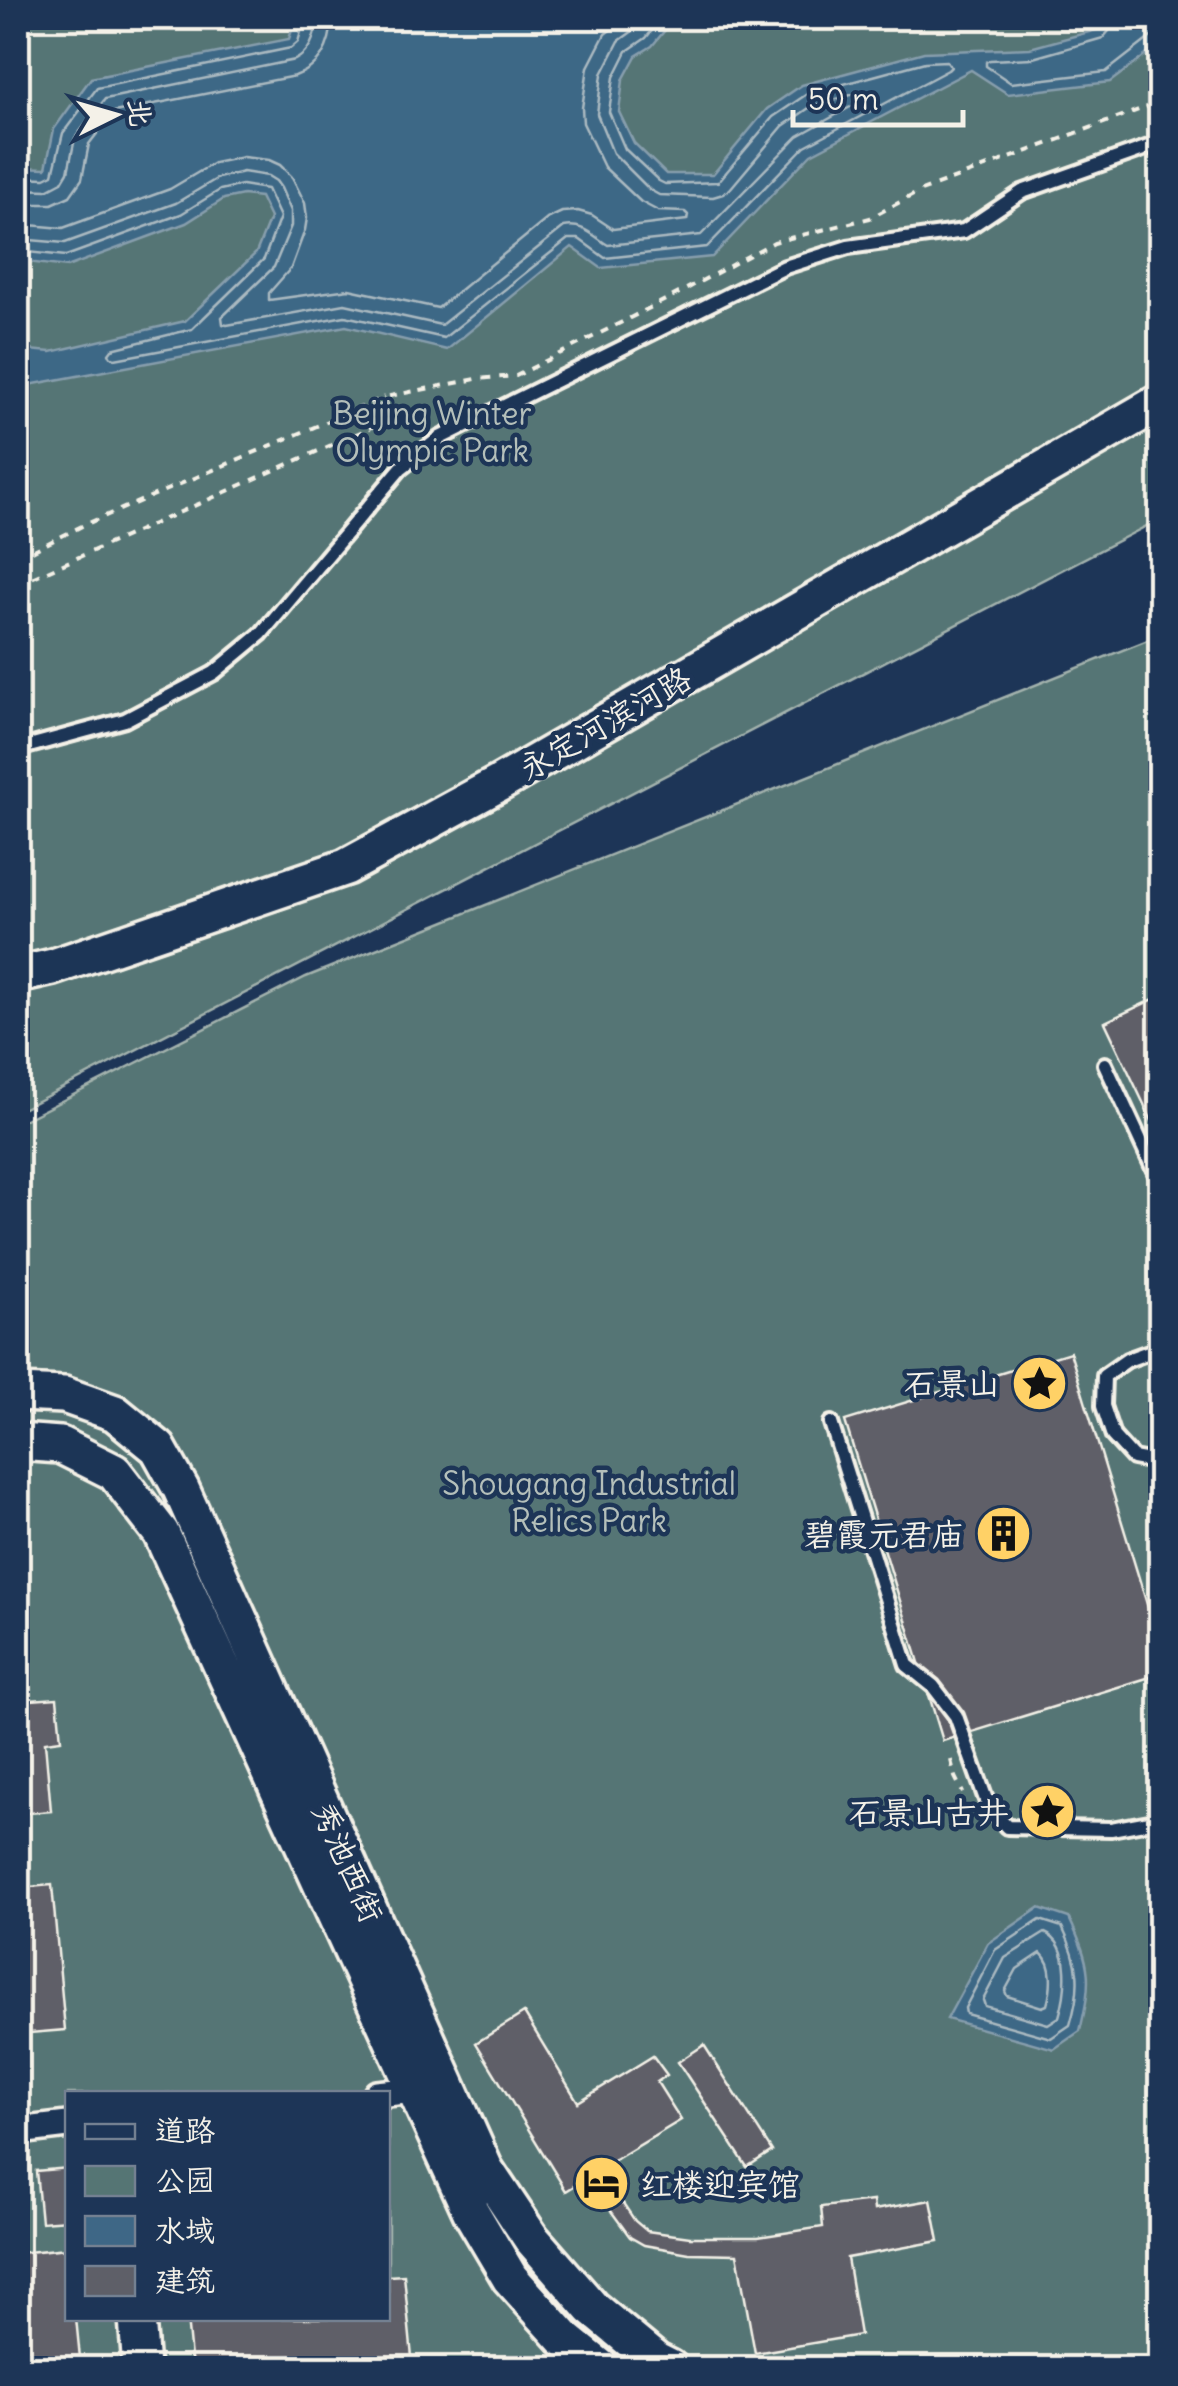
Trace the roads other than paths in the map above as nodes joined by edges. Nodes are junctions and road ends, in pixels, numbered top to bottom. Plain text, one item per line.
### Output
1 (1160, 144) edge
2 (1160, 402) edge
3 (18, 748) edge
4 (18, 975) edge
5 (1105, 1064) dead end
6 (1160, 1183) edge
7 (1160, 1348) edge
8 (18, 1393) edge
9 (830, 1423) dead end
10 (18, 1442) edge
11 (1160, 1464) edge
12 (1160, 1820) edge
13 (429, 2082) junction
14 (390, 2091) edge
15 (65, 2126) edge
16 (18, 2130) edge
17 (136, 2321) edge
18 (141, 2368) edge
19 (601, 2368) edge
20 (670, 2368) edge

1 - 3 lane
2 - 4 street, 永定河滨河路
5 - 6 lane
7 - 11 lane
8 - 13 street, 秀池西街
9 - 12 lane
10 - 13 street, 秀池西街
13 - 14 street
13 - 19 street, 秀池西街
13 - 20 street, 秀池西街
15 - 16 street
17 - 18 street

